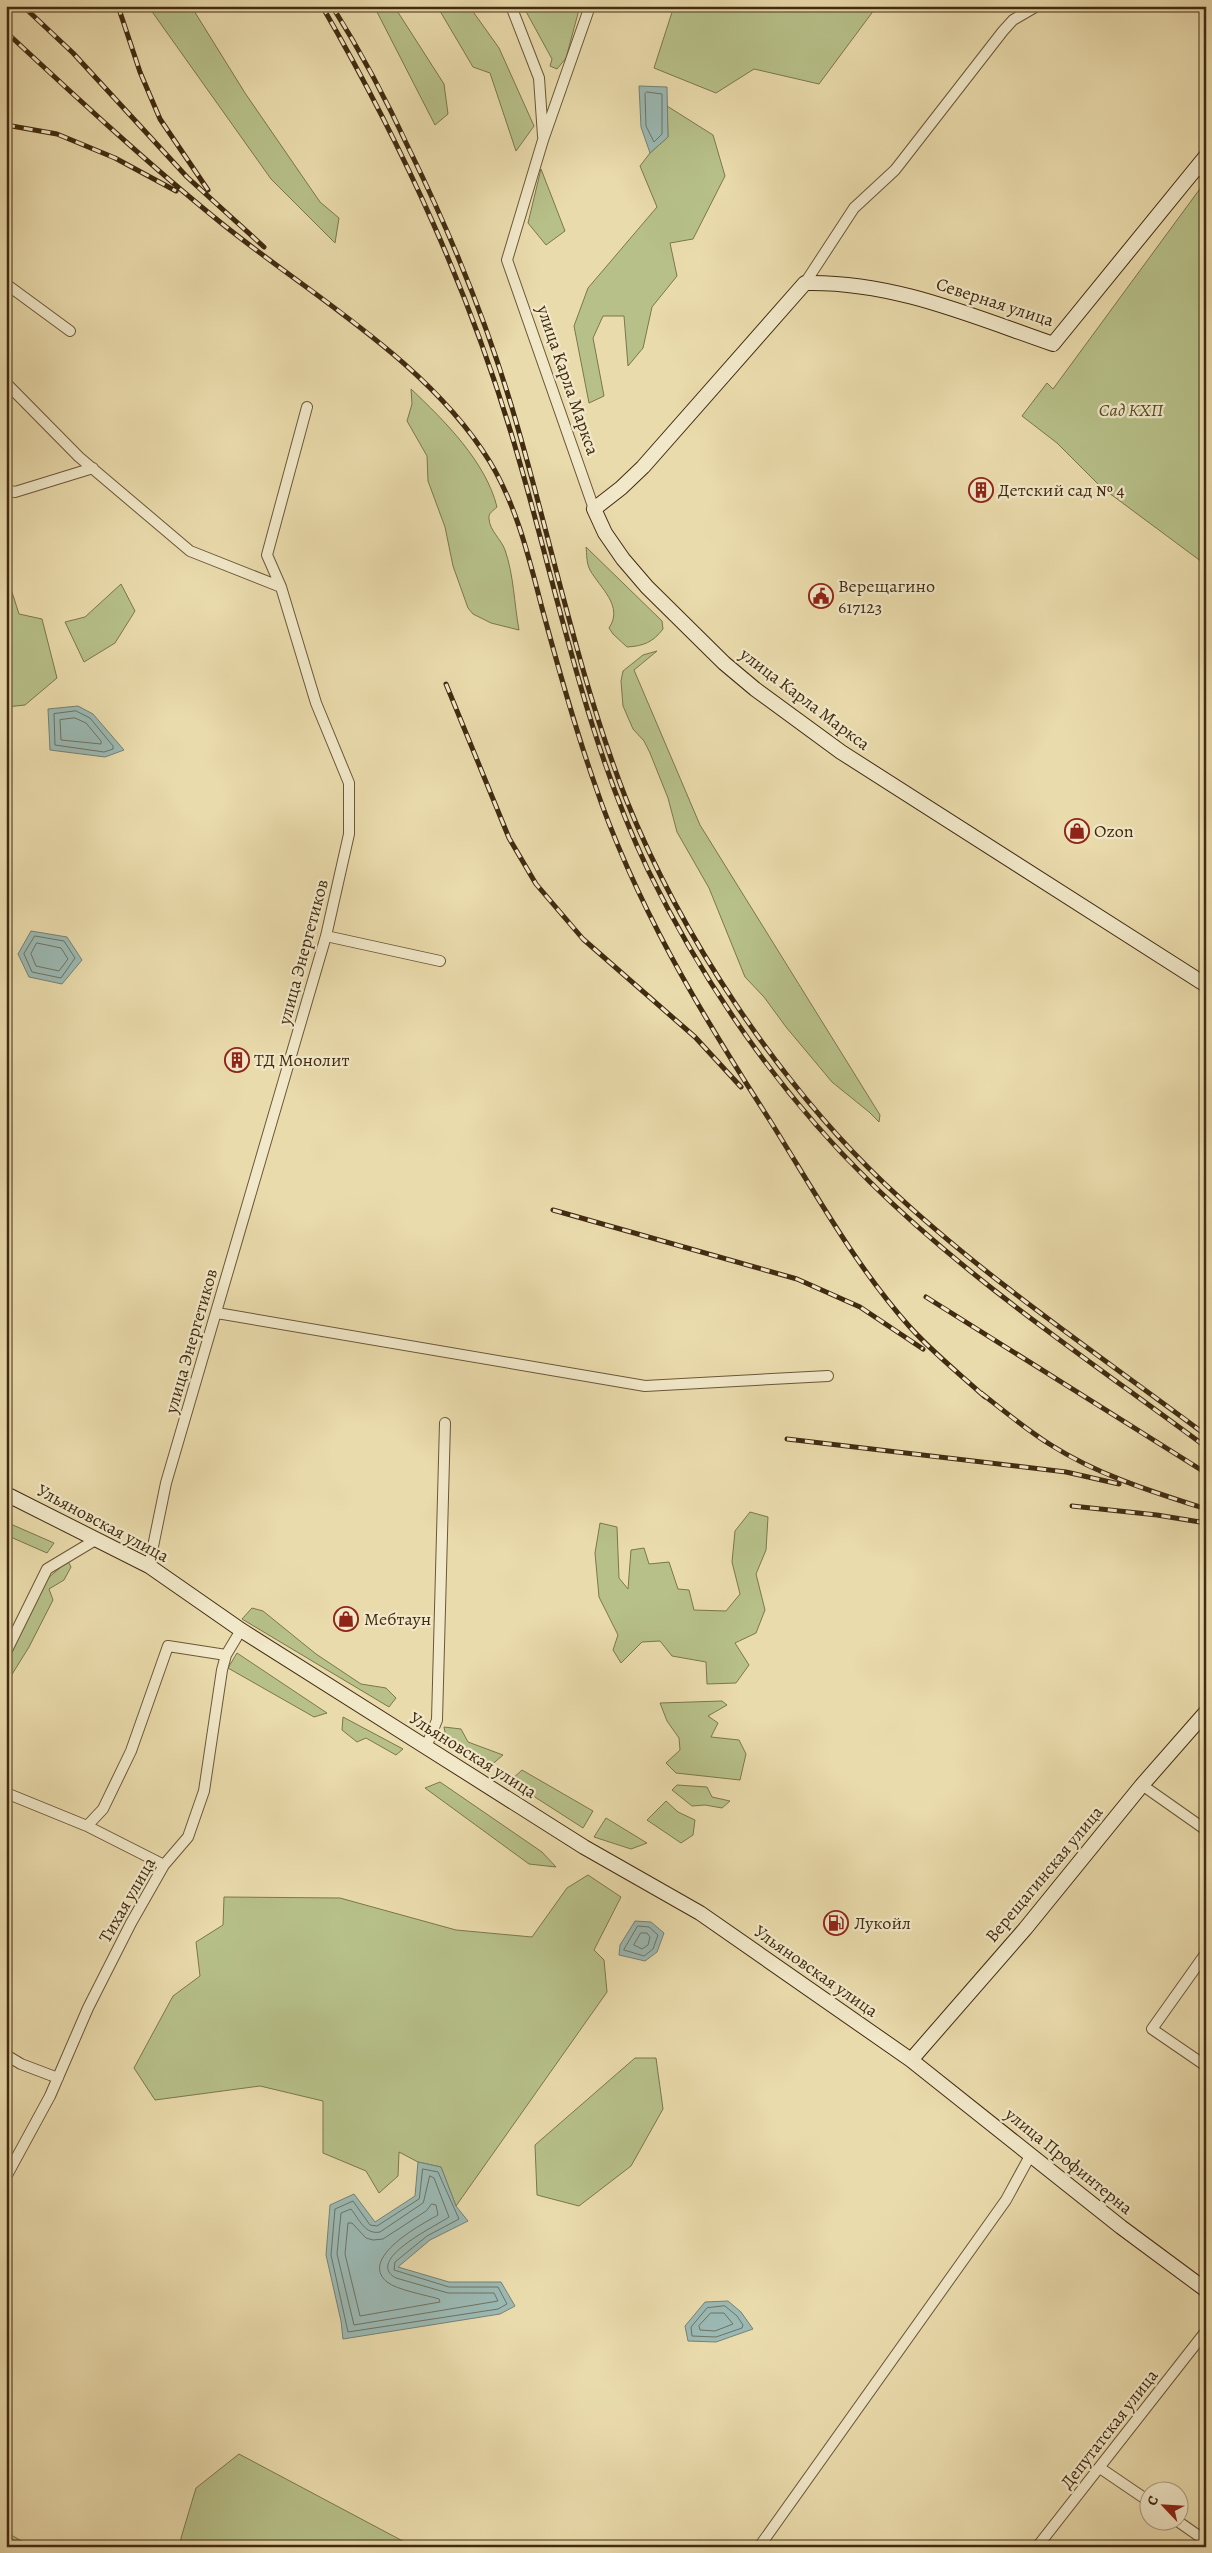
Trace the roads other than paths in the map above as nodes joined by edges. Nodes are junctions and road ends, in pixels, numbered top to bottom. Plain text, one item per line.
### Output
1 (511, 6) edge
2 (590, 6) edge
3 (1037, 6) edge
4 (543, 140) junction
5 (1206, 156) edge
6 (1201, 171) edge
7 (806, 283) junction
8 (6, 284) edge
9 (70, 332) dead end
10 (6, 383) edge
11 (307, 407) dead end
12 (93, 468) junction
13 (6, 490) edge
14 (594, 509) junction
15 (281, 587) junction
16 (326, 936) junction
17 (440, 960) dead end
18 (1206, 985) edge
19 (217, 1313) junction
20 (828, 1376) dead end
21 (445, 1423) dead end
22 (6, 1494) edge
23 (97, 1539) junction
24 (149, 1566) junction
25 (241, 1630) junction
26 (6, 1652) edge
27 (226, 1654) junction
28 (1206, 1712) edge
29 (426, 1747) junction
30 (1142, 1785) junction
31 (6, 1793) edge
32 (87, 1826) junction
33 (1206, 1830) edge
34 (164, 1865) junction
35 (1206, 1953) edge
36 (6, 2055) edge
37 (911, 2060) junction
38 (1206, 2066) edge
39 (58, 2078) junction
40 (1032, 2154) junction
41 (6, 2177) edge
42 (1188, 2278) junction
43 (1206, 2279) edge
44 (1206, 2290) edge
45 (1206, 2331) edge
46 (1100, 2468) junction
47 (1140, 2495) edge
48 (1190, 2530) edge
49 (1206, 2542) edge
50 (759, 2547) edge
51 (1038, 2547) edge

1 - 4 street
2 - 4 street
3 - 7 street
4 - 14 street, улица Карла Маркса
5 - 6 main road, Северная улица
6 - 7 main road, Северная улица
7 - 14 main road
8 - 9 street
10 - 12 street
11 - 15 street, улица Энергетиков
12 - 13 street
12 - 15 street
14 - 18 main road, улица Карла Маркса
15 - 16 street, улица Энергетиков
16 - 17 street
16 - 19 street, улица Энергетиков
19 - 20 street
19 - 24 street, улица Энергетиков
21 - 29 street
22 - 23 main road, Ульяновская улица
23 - 24 main road, Ульяновская улица
23 - 26 street
24 - 25 main road, Ульяновская улица
25 - 27 street, Тихая улица
25 - 29 main road, Ульяновская улица
27 - 32 street
27 - 34 street, Тихая улица
28 - 30 main road, Верещагинская улица
29 - 37 main road, Ульяновская улица
30 - 33 street
30 - 37 main road, Верещагинская улица
31 - 32 street
32 - 34 street
34 - 39 street, Тихая улица
35 - 38 street
36 - 39 street
37 - 40 main road, улица Профинтерна
39 - 41 street, Тихая улица
40 - 42 main road, улица Профинтерна
40 - 50 street
42 - 43 street
42 - 44 main road, улица Профинтерна
45 - 46 street, Депутатская улица
46 - 47 street
46 - 51 street, Депутатская улица
48 - 49 street

